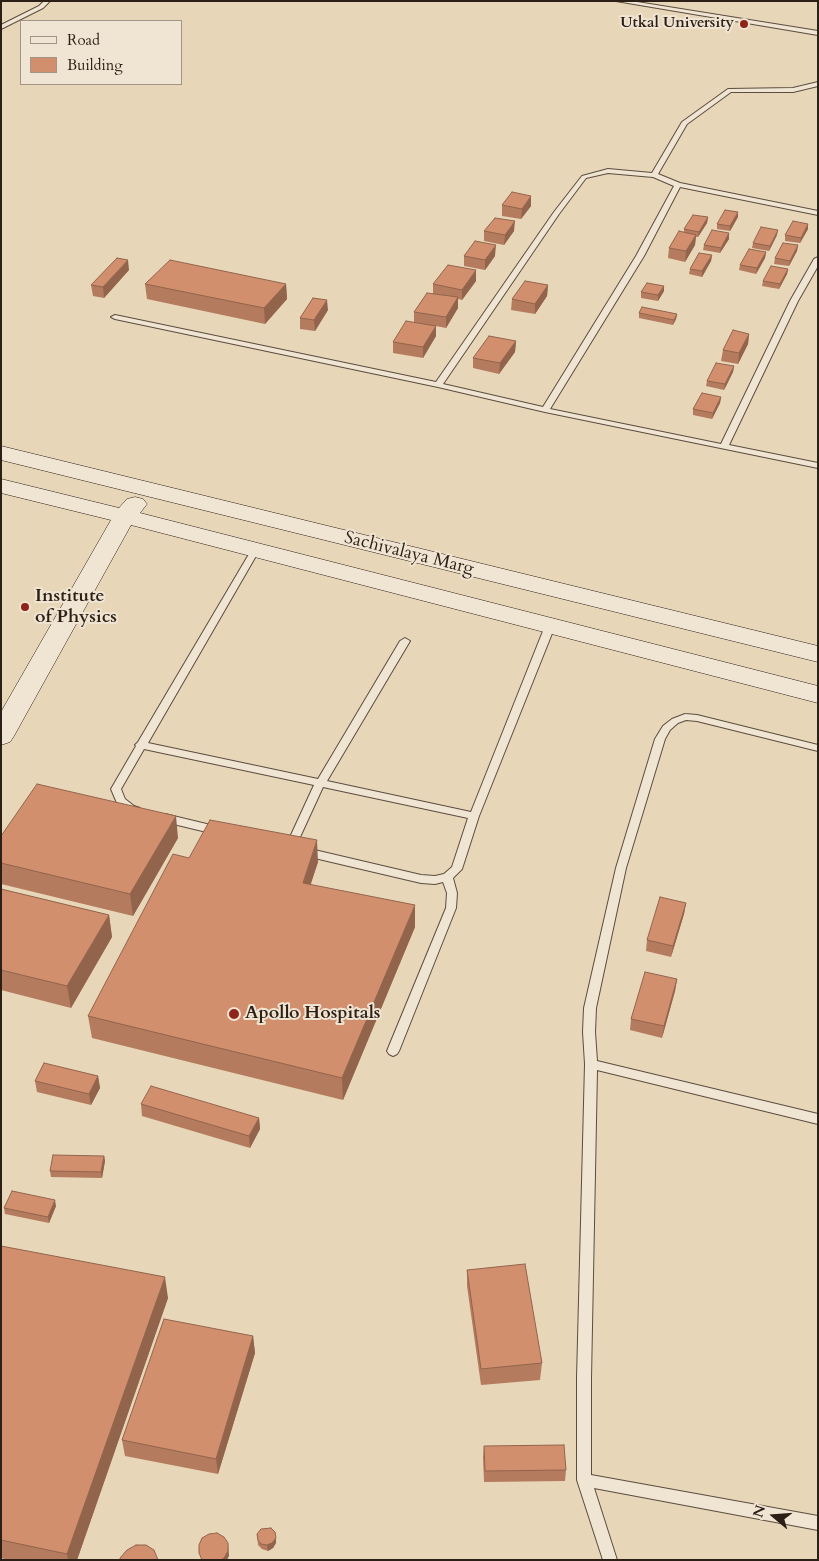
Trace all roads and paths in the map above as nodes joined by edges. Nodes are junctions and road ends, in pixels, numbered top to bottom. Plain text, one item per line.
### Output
1 (47, 1) edge
2 (619, 1) edge
3 (1, 27) edge
4 (818, 33) edge
5 (818, 84) edge
6 (654, 175) junction
7 (678, 185) junction
8 (818, 214) edge
9 (818, 259) edge
10 (115, 317) dead end
11 (438, 385) junction
12 (545, 410) junction
13 (724, 447) junction
14 (1, 453) edge
15 (818, 466) edge
16 (1, 486) edge
17 (147, 489) junction
18 (124, 518) junction
19 (256, 549) junction
20 (550, 626) junction
21 (405, 641) dead end
22 (818, 654) edge
23 (818, 695) edge
24 (1, 736) edge
25 (140, 745) junction
26 (818, 748) edge
27 (320, 784) junction
28 (474, 816) junction
29 (234, 835) edge
30 (447, 876) junction
31 (393, 1051) dead end
32 (591, 1064) junction
33 (818, 1119) edge
34 (584, 1480) junction
35 (818, 1523) edge
36 (610, 1560) edge

1 - 3 lane
2 - 4 lane
5 - 6 lane
6 - 7 lane
6 - 11 lane
7 - 8 lane
7 - 12 lane
9 - 13 lane
10 - 11 lane
11 - 12 lane
12 - 13 lane
13 - 15 lane
14 - 17 main road, Sachivalaya Marg
16 - 18 main road
17 - 18 main road
17 - 22 main road, Sachivalaya Marg
18 - 19 main road
18 - 24 main road
19 - 20 main road
19 - 25 lane
20 - 23 main road
20 - 28 lane
21 - 27 lane
25 - 27 lane
25 - 29 lane
26 - 32 lane
27 - 28 lane
27 - 30 lane
28 - 30 lane
30 - 31 lane
32 - 33 lane
32 - 34 lane
34 - 35 lane
34 - 36 lane

